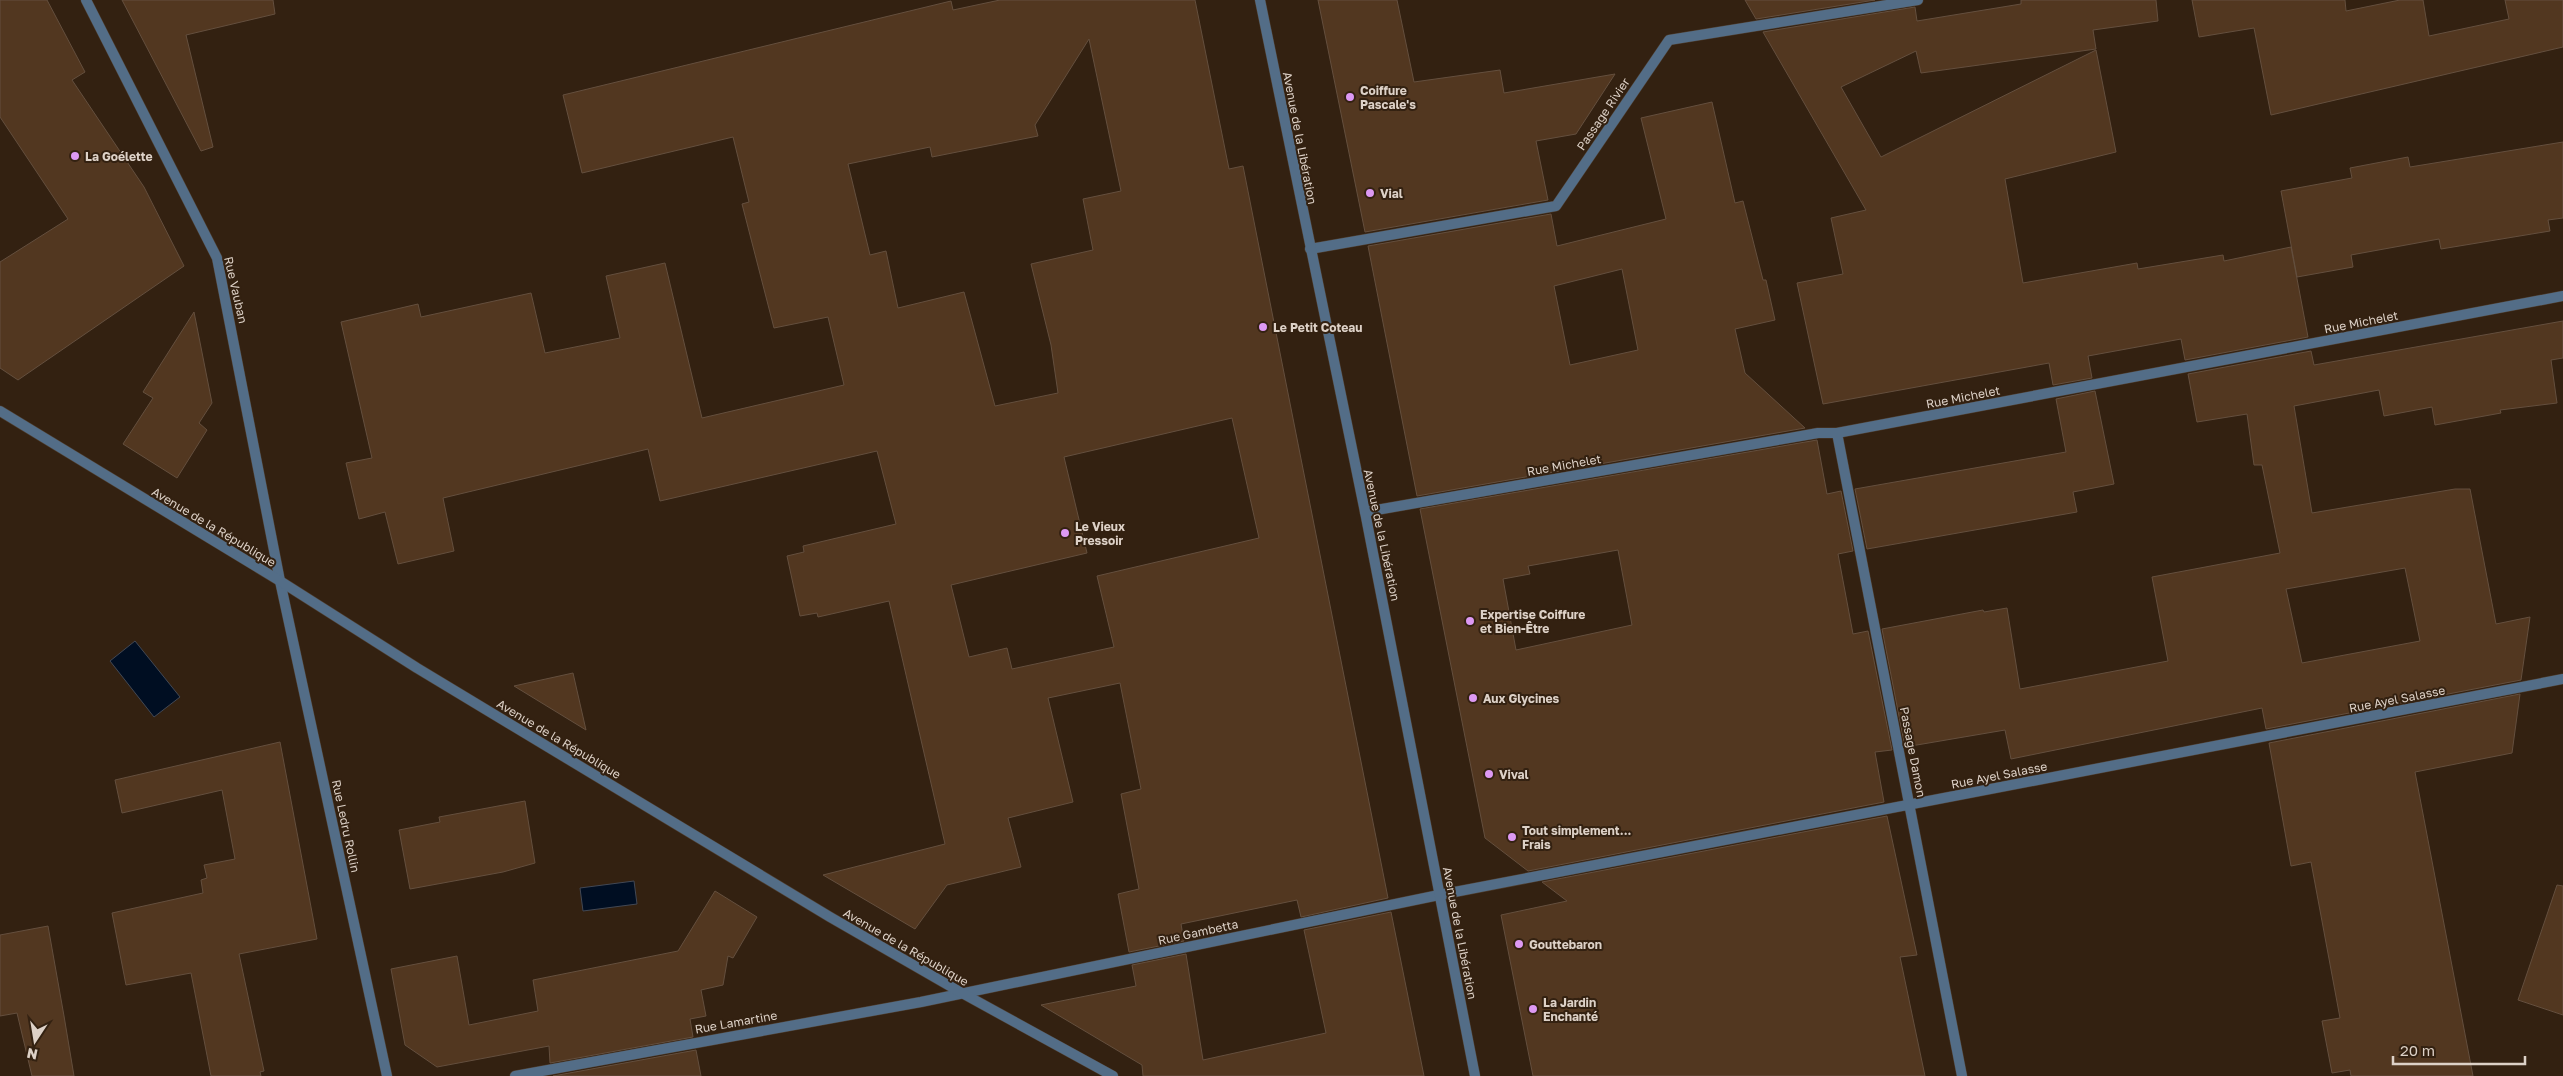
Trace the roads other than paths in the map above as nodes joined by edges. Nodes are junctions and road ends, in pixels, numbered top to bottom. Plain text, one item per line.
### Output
1 (86, 0) edge
2 (1260, 0) edge
3 (1918, 0) edge
4 (1310, 249) junction
5 (2563, 296) edge
6 (0, 411) edge
7 (1837, 433) junction
8 (1365, 512) junction
9 (280, 581) junction
10 (2563, 679) edge
11 (1911, 804) junction
12 (1439, 895) junction
13 (962, 994) junction
14 (387, 1076) edge
15 (515, 1076) edge
16 (1113, 1076) edge
17 (1475, 1076) edge
18 (1962, 1076) edge

1 - 9 street, Rue Vauban
2 - 4 street, Avenue de la Libération
3 - 4 street, Passage Rivier
4 - 8 street, Avenue de la Libération
5 - 7 street, Rue Michelet
6 - 9 street, Avenue de la République
7 - 8 street, Rue Michelet
7 - 11 street, Passage Damon
8 - 12 street, Avenue de la Libération
9 - 13 street, Avenue de la République
9 - 14 street, Rue Ledru Rollin
10 - 11 street, Rue Ayel Salasse
11 - 12 street, Rue Ayel Salasse
11 - 18 street, Passage Damon
12 - 13 street, Rue Gambetta
12 - 17 street, Avenue de la Libération
13 - 15 street, Rue Lamartine
13 - 16 street, Avenue de la République

